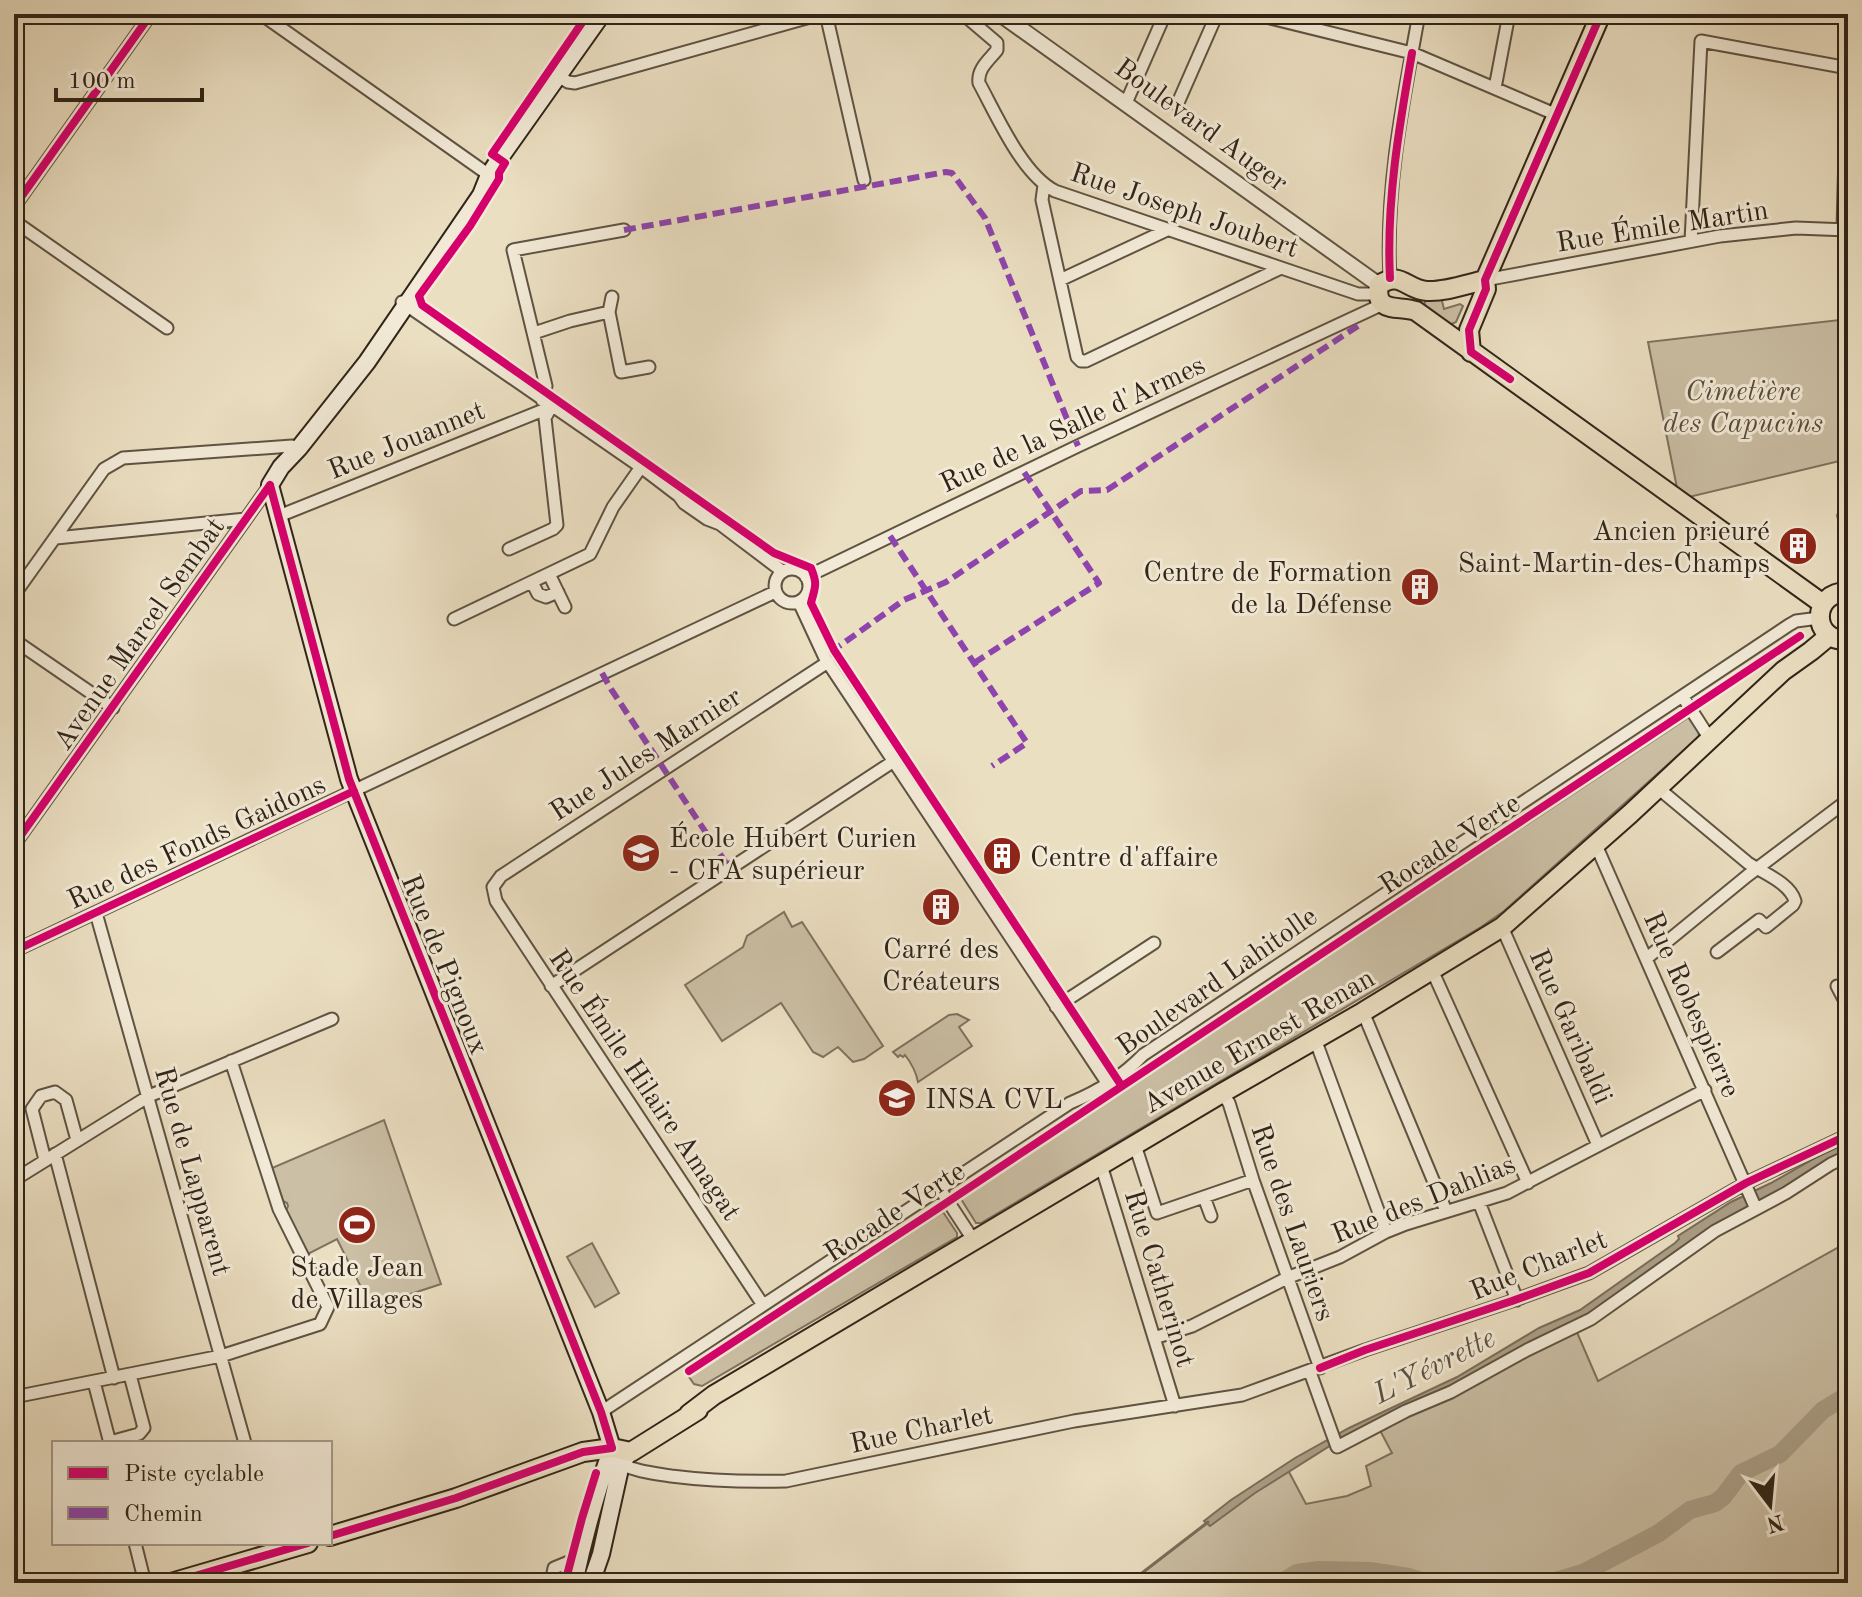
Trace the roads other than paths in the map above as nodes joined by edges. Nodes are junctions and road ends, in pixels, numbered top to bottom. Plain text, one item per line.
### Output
1 (151, 14) edge
2 (261, 14) edge
3 (602, 14) edge
4 (823, 14) edge
5 (963, 14) edge
6 (1000, 14) edge
7 (1165, 14) edge
8 (1217, 14) edge
9 (1254, 14) edge
10 (1419, 14) edge
11 (1509, 14) edge
12 (1600, 14) edge
13 (800, 17) edge
14 (1412, 53) junction
15 (1848, 68) edge
16 (558, 76) junction
17 (1495, 88) junction
18 (1126, 103) junction
19 (1177, 105) dead end
20 (1848, 113) edge
21 (1557, 115) junction
22 (489, 175) junction
23 (864, 180) dead end
24 (1044, 185) junction
25 (18, 192) edge
26 (14, 207) edge
27 (14, 221) edge
28 (624, 230) dead end
29 (1167, 230) junction
30 (1846, 230) edge
31 (1691, 241) junction
32 (1281, 268) junction
33 (1060, 280) junction
34 (1485, 280) junction
35 (1382, 285) junction
36 (1463, 285) junction
37 (612, 297) dead end
38 (403, 302) junction
39 (609, 312) junction
40 (1476, 315) junction
41 (167, 328) dead end
42 (1441, 330) junction
43 (534, 333) junction
44 (1471, 352) junction
45 (649, 367) dead end
46 (546, 404) junction
47 (296, 447) junction
48 (641, 467) junction
49 (270, 485) junction
50 (1848, 511) edge
51 (279, 516) junction
52 (246, 519) junction
53 (1848, 522) edge
54 (56, 538) junction
55 (509, 549) dead end
56 (782, 571) junction
57 (549, 574) junction
58 (806, 577) junction
59 (532, 582) junction
60 (558, 592) junction
61 (775, 592) junction
62 (1848, 592) edge
63 (14, 595) edge
64 (799, 602) junction
65 (565, 607) dead end
66 (454, 619) dead end
67 (1824, 622) junction
68 (14, 640) edge
69 (1848, 640) edge
70 (828, 662) junction
71 (1683, 697) junction
72 (113, 708) junction
73 (1710, 739) junction
74 (894, 761) junction
75 (1658, 788) junction
76 (354, 791) junction
77 (1848, 800) edge
78 (14, 845) edge
79 (1596, 845) junction
80 (1757, 869) junction
81 (493, 887) joint
82 (96, 913) junction
83 (1502, 927) junction
84 (1154, 943) dead end
85 (14, 951) edge
86 (1717, 952) dead end
87 (1647, 958) junction
88 (1432, 970) junction
89 (551, 986) junction
90 (1837, 986) dead end
91 (1056, 1007) junction
92 (1848, 1007) edge
93 (1363, 1012) junction
94 (332, 1019) dead end
95 (1315, 1039) junction
96 (231, 1061) junction
97 (1108, 1084) junction
98 (1705, 1090) junction
99 (1222, 1093) junction
100 (149, 1096) junction
101 (1848, 1135) edge
102 (77, 1140) junction
103 (1135, 1145) junction
104 (1598, 1145) junction
105 (1848, 1156) edge
106 (50, 1157) junction
107 (1101, 1165) junction
108 (14, 1180) edge
109 (1253, 1180) junction
110 (1528, 1183) junction
111 (1748, 1187) junction
112 (940, 1189) junction
113 (1204, 1197) junction
114 (1479, 1202) junction
115 (1756, 1207) junction
116 (1446, 1211) junction
117 (1211, 1216) dead end
118 (1386, 1232) junction
119 (974, 1241) junction
120 (1287, 1278) junction
121 (1517, 1300) junction
122 (763, 1305) junction
123 (1154, 1338) junction
124 (221, 1356) junction
125 (1315, 1370) junction
126 (130, 1375) junction
127 (114, 1378) junction
128 (94, 1382) junction
129 (714, 1395) junction
130 (14, 1397) edge
131 (1175, 1406) junction
132 (601, 1412) junction
133 (110, 1441) edge
134 (114, 1441) edge
135 (244, 1441) edge
136 (621, 1455) junction
137 (332, 1535) edge
138 (136, 1545) edge
139 (294, 1545) edge
140 (273, 1548) edge
141 (578, 1563) junction
142 (1848, 1577) edge
143 (585, 1582) edge
144 (145, 1583) edge
145 (171, 1583) edge
146 (551, 1583) edge
147 (1838, 1583) edge

1 - 25 street
2 - 22 street
3 - 16 main road, Avenue Marcel Sembat
4 - 13 street
4 - 23 street
5 - 24 street, Rue Joseph Joubert
6 - 18 street, Boulevard Auger
7 - 18 street
8 - 19 street
9 - 14 street
10 - 14 street
11 - 17 street
12 - 21 main road
13 - 16 street
14 - 17 street
14 - 35 street
15 - 31 street
16 - 22 main road, Avenue Marcel Sembat
17 - 21 street
18 - 35 street, Boulevard Auger
20 - 30 street
21 - 34 main road
22 - 38 main road, Avenue Marcel Sembat
24 - 29 street, Rue Joseph Joubert
24 - 33 street
25 - 26 street
27 - 41 street
28 - 43 street
29 - 32 street, Rue Joseph Joubert
29 - 33 street
30 - 31 street, Rue Émile Martin
31 - 34 street, Rue Émile Martin
32 - 33 street
32 - 35 street, Rue Joseph Joubert
34 - 36 main road
34 - 40 main road
35 - 36 main road
35 - 42 main road
35 - 58 street, Rue de la Salle d'Armes
36 - 40 main road
37 - 39 street
38 - 46 street
38 - 47 main road, Avenue Marcel Sembat
39 - 43 street
39 - 45 street
40 - 42 main road
40 - 44 main road
42 - 44 main road
43 - 46 street
44 - 67 main road
46 - 48 street
46 - 51 street, Rue Jouannet
46 - 55 street
47 - 49 main road, Avenue Marcel Sembat
47 - 54 street
48 - 56 street
48 - 57 street
49 - 51 main road, Rue de Pignoux
49 - 52 street, Avenue Marcel Sembat
50 - 53 street
51 - 76 main road, Rue de Pignoux
52 - 54 street
52 - 72 street, Avenue Marcel Sembat
54 - 63 street
56 - 58 street
56 - 61 street
57 - 59 street
57 - 60 street
58 - 64 street
59 - 60 street
59 - 66 street
60 - 65 street
61 - 64 street
61 - 76 street
62 - 67 main road, Avenue Ernest Renan
64 - 70 street
67 - 69 main road
67 - 71 street, Boulevard Lahitolle
67 - 73 main road, Avenue Ernest Renan
68 - 72 street
70 - 74 street
70 - 81 street, Rue Jules Marnier
71 - 73 street
71 - 97 street, Boulevard Lahitolle
72 - 78 street, Avenue Marcel Sembat
73 - 75 main road, Avenue Ernest Renan
74 - 89 street
74 - 91 street
75 - 79 main road, Avenue Ernest Renan
75 - 80 street
76 - 82 street, Rue des Fonds Gaidons
76 - 132 main road, Rue de Pignoux
77 - 80 street
79 - 83 main road, Avenue Ernest Renan
79 - 87 street, Rue Robespierre
80 - 86 street
80 - 87 street
81 - 89 street, Rue Émile Hilaire Amagat
82 - 85 street, Rue des Fonds Gaidons
82 - 100 street, Rue de Lapparent
83 - 88 main road, Avenue Ernest Renan
83 - 104 street, Rue Garibaldi
84 - 91 street
87 - 98 street, Rue Robespierre
88 - 93 main road, Avenue Ernest Renan
88 - 110 street
89 - 122 street, Rue Émile Hilaire Amagat
90 - 92 street
91 - 97 street
93 - 95 main road, Avenue Ernest Renan
93 - 116 street
94 - 96 street
95 - 99 main road, Avenue Ernest Renan
95 - 118 street
96 - 100 street
96 - 124 street
97 - 112 street, Boulevard Lahitolle
98 - 104 street, Rue des Dahlias
98 - 111 street, Rue Robespierre
99 - 103 main road, Avenue Ernest Renan
99 - 109 street, Rue des Lauriers
100 - 102 street
100 - 124 street, Rue de Lapparent
101 - 111 street, Rue Charlet
102 - 106 street
102 - 106 street
103 - 107 main road, Avenue Ernest Renan
103 - 113 street
104 - 110 street, Rue des Dahlias
105 - 115 street
106 - 108 street
106 - 127 street
107 - 119 main road, Avenue Ernest Renan
107 - 123 street, Rue Catherinot
109 - 113 street
109 - 120 street, Rue des Lauriers
110 - 114 street, Rue des Dahlias
111 - 115 street, Rue Robespierre
111 - 121 street, Rue Charlet
112 - 119 street
112 - 122 street, Boulevard Lahitolle
113 - 117 street
114 - 116 street, Rue des Dahlias
114 - 121 street
115 - 125 street, Rue des Lauriers
116 - 118 street, Rue des Dahlias
118 - 120 street, Rue des Dahlias
119 - 129 main road, Avenue Ernest Renan
120 - 123 street, Rue des Dahlias
120 - 125 street, Rue des Lauriers
121 - 125 street, Rue Charlet
122 - 132 street, Boulevard Lahitolle
123 - 131 street, Rue Catherinot
124 - 126 street
124 - 135 street, Rue de Lapparent
125 - 131 street, Rue Charlet
126 - 127 street
126 - 134 street
127 - 128 street
128 - 130 street
128 - 133 street
129 - 136 main road, Avenue Ernest Renan
129 - 136 main road, Avenue Ernest Renan
131 - 136 street, Rue Charlet
132 - 136 main road, Rue de Pignoux
136 - 137 main road
136 - 141 main road
136 - 143 main road
138 - 144 street
139 - 140 main road
140 - 145 main road
141 - 143 main road
141 - 146 street
142 - 147 street

